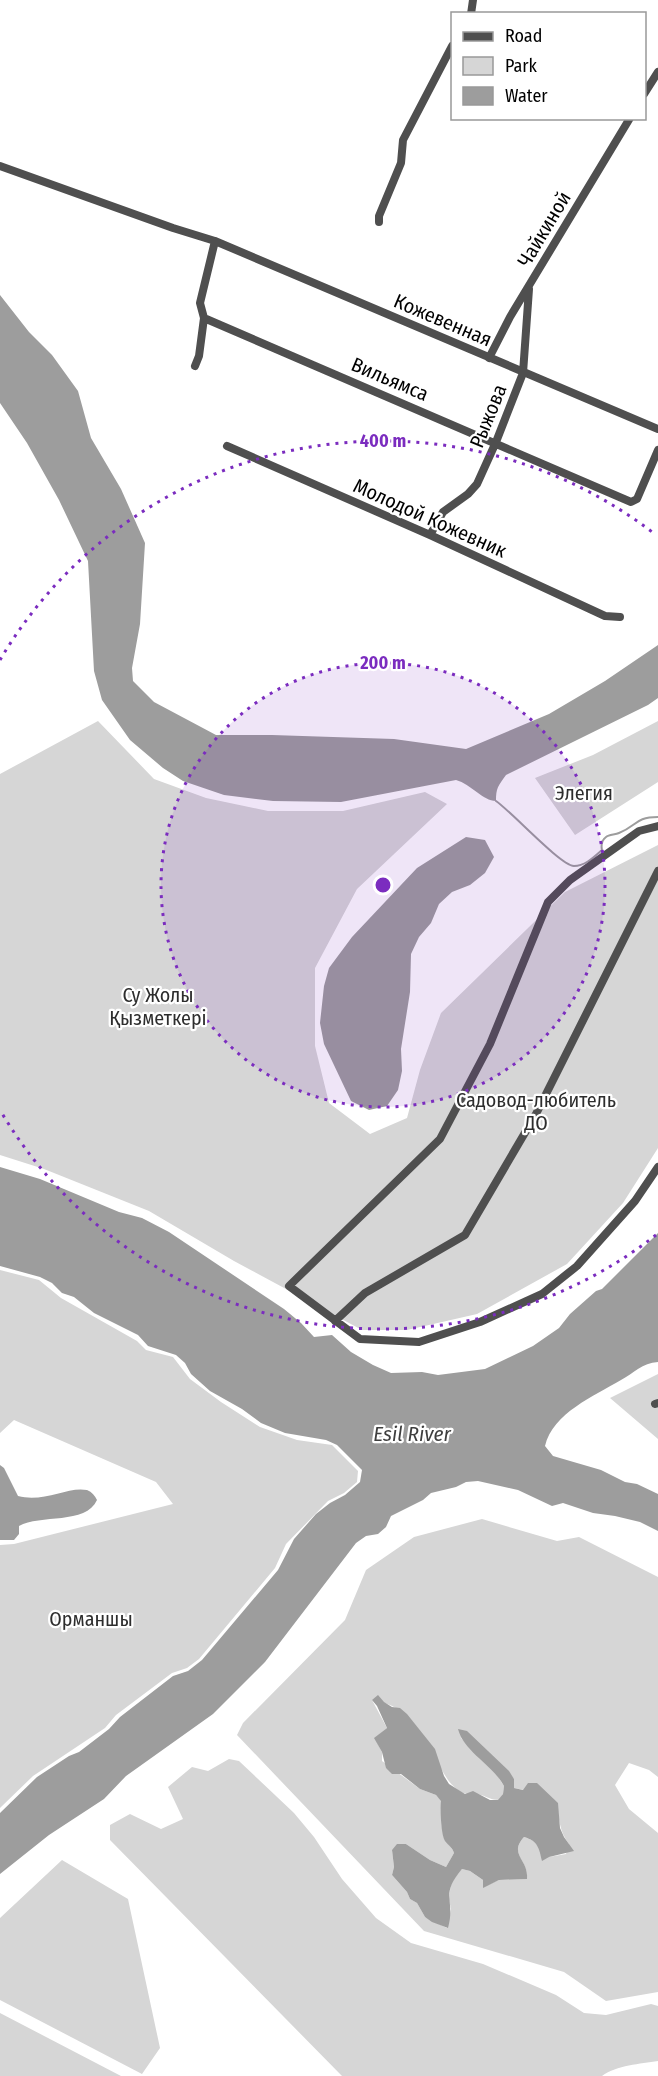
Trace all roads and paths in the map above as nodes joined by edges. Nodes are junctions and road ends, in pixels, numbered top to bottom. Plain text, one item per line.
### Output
1 (451, 50) edge
2 (658, 72) edge
3 (646, 92) edge
4 (629, 120) edge
5 (0, 166) edge
6 (379, 222) dead end
7 (215, 241) junction
8 (529, 287) junction
9 (204, 318) junction
10 (489, 358) junction
11 (195, 366) dead end
12 (523, 373) junction
13 (658, 429) edge
14 (496, 442) junction
15 (227, 446) dead end
16 (658, 450) edge
17 (430, 535) junction
18 (620, 617) dead end
19 (658, 826) edge
20 (658, 871) edge
21 (658, 1167) edge
22 (335, 1321) junction

1 - 6 street
2 - 3 street
4 - 8 street, Чайкиной
5 - 7 street, Кожевенная
7 - 9 street
7 - 10 street, Кожевенная
8 - 10 street, Чайкиной
8 - 12 street, Рыжова
9 - 11 street
9 - 14 street, Вильямса
10 - 12 street, Кожевенная
12 - 13 street, Кожевенная
12 - 14 street, Рыжова
14 - 16 street, Вильямса
14 - 17 street, Рыжова
15 - 17 street, Молодой Кожевник
17 - 18 street, Молодой Кожевник
19 - 22 street
20 - 22 street
21 - 22 street

